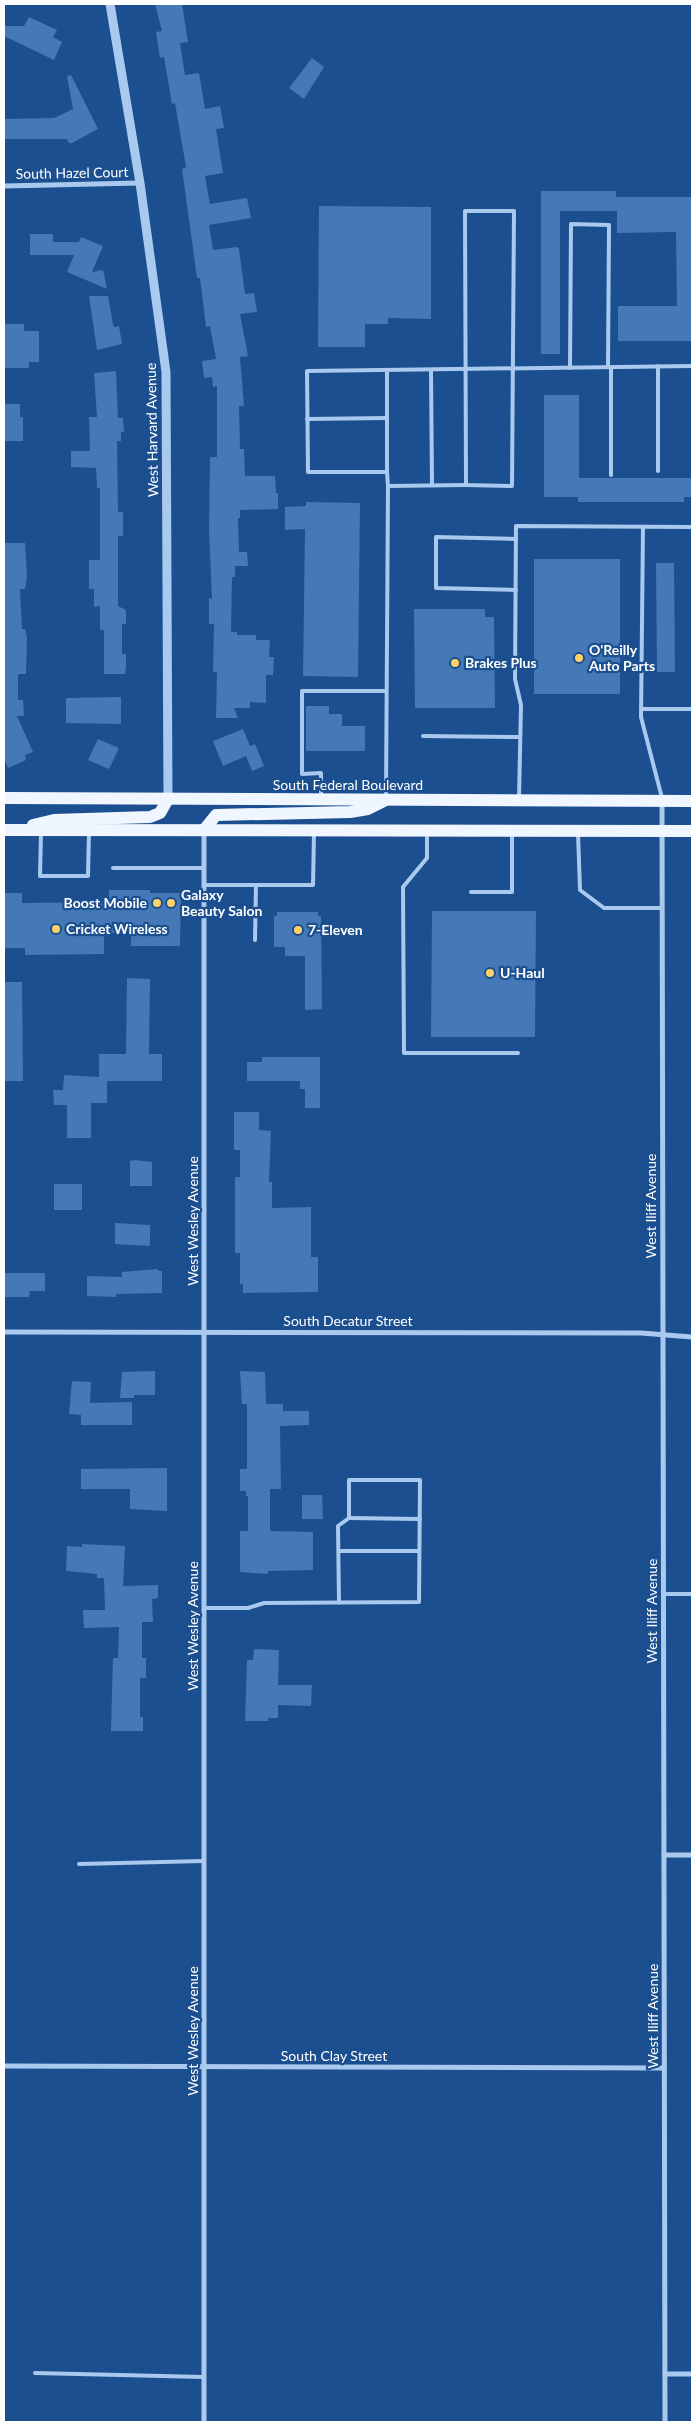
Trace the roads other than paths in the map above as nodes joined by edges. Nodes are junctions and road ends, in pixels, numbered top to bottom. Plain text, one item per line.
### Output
1 (110, 4) edge
2 (140, 183) junction
3 (4, 186) edge
4 (658, 366) junction
5 (692, 366) edge
6 (610, 367) junction
7 (514, 368) junction
8 (570, 368) junction
9 (465, 369) junction
10 (387, 370) junction
11 (432, 370) junction
12 (307, 418) junction
13 (387, 418) junction
14 (658, 471) dead end
15 (388, 472) junction
16 (611, 475) dead end
17 (432, 485) junction
18 (466, 485) junction
19 (388, 486) junction
20 (643, 527) junction
21 (692, 527) edge
22 (516, 538) junction
23 (516, 590) junction
24 (386, 691) junction
25 (641, 709) junction
26 (692, 709) edge
27 (424, 736) dead end
28 (520, 736) junction
29 (4, 798) edge
30 (168, 799) junction
31 (321, 800) junction
32 (386, 800) junction
33 (519, 800) junction
34 (662, 801) junction
35 (692, 801) edge
36 (7, 830) edge
37 (41, 830) junction
38 (89, 830) junction
39 (204, 830) junction
40 (314, 831) junction
41 (428, 831) junction
42 (512, 831) junction
43 (578, 831) junction
44 (662, 831) junction
45 (692, 831) edge
46 (113, 868) dead end
47 (204, 868) junction
48 (204, 885) junction
49 (256, 885) junction
50 (471, 892) dead end
51 (662, 908) junction
52 (255, 940) dead end
53 (518, 1052) dead end
54 (4, 1332) edge
55 (204, 1332) junction
56 (663, 1336) junction
57 (692, 1337) edge
58 (349, 1518) junction
59 (420, 1519) junction
60 (338, 1551) junction
61 (420, 1551) junction
62 (663, 1594) junction
63 (692, 1594) edge
64 (339, 1603) junction
65 (204, 1608) junction
66 (664, 1856) junction
67 (692, 1856) edge
68 (204, 1861) junction
69 (79, 1864) dead end
70 (4, 2066) edge
71 (204, 2067) junction
72 (664, 2068) junction
73 (35, 2372) dead end
74 (664, 2374) junction
75 (692, 2374) edge
76 (204, 2377) junction
77 (204, 2422) edge
78 (664, 2422) edge

1 - 2 street, West Harvard Avenue
2 - 3 street, South Hazel Court
2 - 30 street, West Harvard Avenue
4 - 5 lane
4 - 6 lane
4 - 14 lane
6 - 8 lane
6 - 8 lane
6 - 16 lane
7 - 8 lane
7 - 9 lane
7 - 9 lane
7 - 18 lane
9 - 11 lane
9 - 18 lane
10 - 11 lane
10 - 12 lane
10 - 13 lane
11 - 17 lane
12 - 13 lane
12 - 15 lane
13 - 15 lane
15 - 19 lane
17 - 18 lane
17 - 19 lane
19 - 24 lane
20 - 21 lane
20 - 22 lane
20 - 25 lane
22 - 23 lane
22 - 23 lane
23 - 28 lane
24 - 31 lane
24 - 32 lane
25 - 26 lane
25 - 34 lane
27 - 28 lane
28 - 33 lane
29 - 30 main road, South Federal Boulevard
30 - 31 main road, South Federal Boulevard
30 - 36 main road
31 - 32 main road, South Federal Boulevard
32 - 33 main road, South Federal Boulevard
32 - 39 main road
33 - 34 main road, South Federal Boulevard
34 - 35 main road, South Federal Boulevard
34 - 44 street, West Iliff Avenue
36 - 37 main road
37 - 38 main road
37 - 38 lane
38 - 39 main road
39 - 40 main road
39 - 47 street, West Wesley Avenue
40 - 41 main road
40 - 49 lane
41 - 42 main road
41 - 53 lane
42 - 43 main road
42 - 50 lane
43 - 44 main road
43 - 51 lane
44 - 45 main road
44 - 51 street, West Iliff Avenue
46 - 47 lane
47 - 48 street, West Wesley Avenue
48 - 49 lane
48 - 55 street, West Wesley Avenue
49 - 52 lane
51 - 56 street, West Iliff Avenue
54 - 55 street, South Decatur Street
55 - 56 street, South Decatur Street
55 - 65 street, West Wesley Avenue
56 - 57 street, South Decatur Street
56 - 62 street, West Iliff Avenue
58 - 59 lane
58 - 59 lane
58 - 60 lane
59 - 61 lane
60 - 61 lane
60 - 64 lane
61 - 64 lane
62 - 63 lane
62 - 66 street, West Iliff Avenue
64 - 65 lane
65 - 68 street, West Wesley Avenue
66 - 67 street
66 - 72 street, West Iliff Avenue
68 - 69 lane
68 - 71 street, West Wesley Avenue
70 - 71 street, South Clay Street
71 - 72 street, South Clay Street
71 - 76 street, West Wesley Avenue
72 - 74 street, West Iliff Avenue
73 - 76 lane
74 - 75 street
74 - 78 street, West Iliff Avenue
76 - 77 street, West Wesley Avenue

